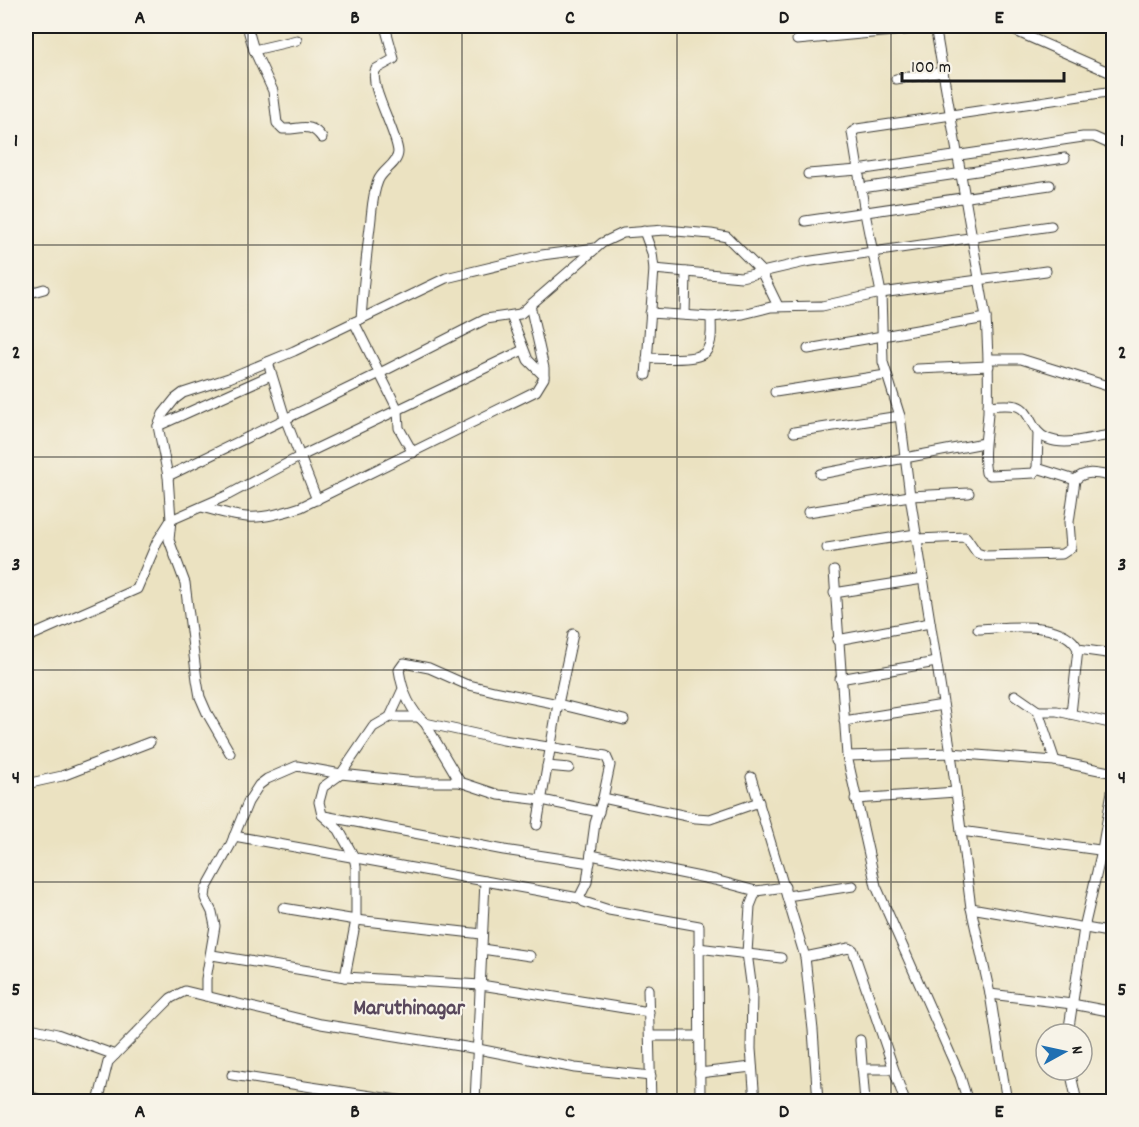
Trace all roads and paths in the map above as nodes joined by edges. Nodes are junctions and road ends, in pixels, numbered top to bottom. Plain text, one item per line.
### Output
1 (247, 26) edge
2 (385, 26) edge
3 (935, 26) edge
4 (1004, 26) edge
5 (1107, 26) edge
6 (1113, 28) edge
7 (297, 40) dead end
8 (797, 40) dead end
9 (254, 50) junction
10 (943, 72) junction
11 (1113, 75) edge
12 (896, 79) dead end
13 (1113, 91) edge
14 (951, 114) junction
15 (322, 138) dead end
16 (1113, 146) edge
17 (958, 155) junction
18 (1065, 159) dead end
19 (858, 170) junction
20 (808, 174) dead end
21 (961, 175) junction
22 (1050, 185) dead end
23 (862, 188) junction
24 (964, 197) junction
25 (865, 213) junction
26 (805, 221) dead end
27 (1051, 226) dead end
28 (644, 231) junction
29 (972, 238) junction
30 (596, 248) junction
31 (872, 252) junction
32 (654, 269) junction
33 (761, 271) junction
34 (1047, 271) dead end
35 (686, 272) junction
36 (979, 279) junction
37 (44, 289) dead end
38 (881, 293) junction
39 (26, 294) edge
40 (530, 305) junction
41 (778, 306) junction
42 (650, 313) junction
43 (685, 315) junction
44 (511, 316) junction
45 (711, 317) junction
46 (986, 318) junction
47 (358, 321) junction
48 (883, 335) junction
49 (808, 349) dead end
50 (523, 350) junction
51 (647, 358) junction
52 (268, 362) junction
53 (989, 362) junction
54 (917, 369) dead end
55 (380, 373) junction
56 (271, 375) junction
57 (646, 375) dead end
58 (886, 375) junction
59 (544, 376) junction
60 (1113, 388) edge
61 (775, 392) dead end
62 (988, 406) junction
63 (398, 410) junction
64 (900, 416) junction
65 (285, 418) junction
66 (158, 426) junction
67 (794, 432) dead end
68 (1038, 434) junction
69 (1113, 435) edge
70 (984, 443) junction
71 (413, 453) junction
72 (299, 457) junction
73 (906, 458) junction
74 (1037, 468) junction
75 (820, 474) dead end
76 (168, 476) junction
77 (1113, 477) edge
78 (1075, 480) junction
79 (969, 493) dead end
80 (910, 496) junction
81 (317, 500) junction
82 (201, 507) junction
83 (808, 512) dead end
84 (171, 520) junction
85 (917, 536) junction
86 (827, 548) dead end
87 (834, 571) dead end
88 (923, 579) junction
89 (834, 593) junction
90 (930, 623) junction
91 (978, 629) dead end
92 (573, 634) dead end
93 (26, 638) edge
94 (837, 640) junction
95 (1078, 649) junction
96 (1113, 654) edge
97 (936, 662) junction
98 (840, 680) junction
99 (402, 691) junction
100 (1015, 695) dead end
101 (558, 704) junction
102 (943, 705) junction
103 (1038, 711) junction
104 (1071, 714) junction
105 (390, 717) junction
106 (422, 720) junction
107 (624, 720) dead end
108 (844, 721) junction
109 (1113, 724) edge
110 (150, 742) dead end
111 (550, 747) junction
112 (230, 753) dead end
113 (951, 753) junction
114 (847, 756) junction
115 (1055, 760) junction
116 (547, 766) junction
117 (569, 768) dead end
118 (1113, 773) edge
119 (341, 774) junction
120 (751, 777) dead end
121 (1113, 780) edge
122 (460, 782) junction
123 (26, 784) edge
124 (956, 792) junction
125 (603, 798) junction
126 (855, 799) junction
127 (542, 800) junction
128 (759, 802) junction
129 (599, 812) junction
130 (322, 815) junction
131 (537, 825) dead end
132 (961, 831) junction
133 (234, 836) junction
134 (1102, 850) junction
135 (1113, 852) edge
136 (354, 857) junction
137 (590, 859) junction
138 (485, 881) junction
139 (853, 886) dead end
140 (756, 891) junction
141 (786, 891) junction
142 (579, 898) junction
143 (283, 908) dead end
144 (971, 908) junction
145 (356, 920) junction
146 (1084, 928) junction
147 (1113, 933) edge
148 (482, 934) junction
149 (698, 948) junction
150 (482, 950) junction
151 (747, 953) junction
152 (212, 955) junction
153 (530, 956) dead end
154 (805, 957) junction
155 (781, 958) dead end
156 (345, 977) junction
157 (481, 985) junction
158 (648, 989) dead end
159 (990, 994) junction
160 (206, 996) junction
161 (1072, 1004) junction
162 (649, 1012) junction
163 (1113, 1012) edge
164 (1070, 1022) edge
165 (26, 1027) edge
166 (650, 1036) junction
167 (698, 1036) junction
168 (860, 1040) dead end
169 (478, 1049) junction
170 (115, 1055) junction
171 (752, 1067) junction
172 (862, 1069) junction
173 (893, 1069) junction
174 (699, 1073) junction
175 (232, 1075) dead end
176 (651, 1076) junction
177 (1073, 1082) edge
178 (26, 1095) edge
179 (46, 1101) edge
180 (98, 1101) edge
181 (411, 1101) edge
182 (475, 1101) edge
183 (651, 1101) edge
184 (700, 1101) edge
185 (755, 1101) edge
186 (818, 1101) edge
187 (865, 1101) edge
188 (905, 1101) edge
189 (968, 1101) edge
190 (1007, 1101) edge
191 (1077, 1101) edge

1 - 9 street
2 - 47 street
3 - 8 street
3 - 10 street
4 - 11 street
5 - 6 street
7 - 9 street
9 - 15 street
10 - 12 street
10 - 14 street
13 - 14 street
14 - 17 street
14 - 19 street
16 - 17 street
17 - 19 street
17 - 21 street
18 - 21 street
19 - 20 street
19 - 23 street
21 - 23 street
21 - 24 street
22 - 24 street
23 - 25 street
24 - 25 street
24 - 29 street
25 - 26 street
25 - 31 street
27 - 29 street
28 - 30 street
28 - 32 street
28 - 33 street
29 - 31 street
29 - 36 street
30 - 40 street
30 - 47 street
31 - 33 street
31 - 38 street
32 - 35 street
32 - 42 street
33 - 35 street
33 - 41 street
34 - 36 street
35 - 43 street
36 - 38 street
36 - 46 street
37 - 39 street
38 - 41 street
38 - 48 street
40 - 44 street
40 - 59 street
41 - 45 street
42 - 43 street
42 - 51 street
43 - 45 street
44 - 50 street
44 - 55 street
45 - 51 street
46 - 48 street
46 - 53 street
47 - 52 street
47 - 55 street
48 - 49 street
48 - 58 street
50 - 59 street
50 - 63 street
51 - 57 street
52 - 56 street
52 - 66 street
53 - 54 street
53 - 60 street
53 - 62 street
55 - 63 street
55 - 65 street
56 - 65 street
56 - 66 street
58 - 61 street
58 - 64 street
59 - 71 street
62 - 68 street
62 - 70 street
63 - 71 street
63 - 72 street
64 - 67 street
64 - 73 street
65 - 72 street
65 - 76 street
66 - 76 street
68 - 69 street
68 - 74 street
70 - 73 street
70 - 74 street
71 - 81 street
72 - 81 street
72 - 82 street
73 - 75 street
73 - 80 street
74 - 78 street
76 - 84 street
77 - 78 street
78 - 85 street
79 - 80 street
80 - 83 street
80 - 85 street
81 - 82 street
82 - 84 street
84 - 93 street
84 - 112 street
85 - 86 street
85 - 88 street
87 - 89 street
88 - 89 street
88 - 90 street
89 - 94 street
90 - 94 street
90 - 97 street
91 - 95 street
92 - 101 street
94 - 98 street
95 - 96 street
95 - 104 street
97 - 98 street
97 - 102 street
98 - 108 street
99 - 101 street
99 - 105 street
99 - 106 street
100 - 103 street
101 - 107 street
101 - 111 street
102 - 108 street
102 - 113 street
103 - 104 street
103 - 115 street
104 - 109 street
105 - 106 street
105 - 119 street
106 - 111 street
106 - 122 street
108 - 114 street
110 - 123 street
111 - 116 street
111 - 125 street
113 - 114 street
113 - 115 street
113 - 124 street
114 - 126 street
115 - 118 street
116 - 117 street
116 - 127 street
119 - 122 street
119 - 130 street
119 - 133 street
120 - 128 street
121 - 134 street
122 - 127 street
124 - 126 street
124 - 132 street
125 - 128 street
125 - 129 street
126 - 189 street
127 - 129 street
127 - 131 street
128 - 141 street
129 - 137 street
130 - 136 street
130 - 137 street
132 - 134 street
132 - 144 street
133 - 136 street
133 - 152 street
134 - 135 street
134 - 146 street
136 - 138 street
136 - 145 street
137 - 140 street
137 - 142 street
138 - 142 street
138 - 148 street
139 - 141 street
140 - 141 street
140 - 151 street
141 - 154 street
142 - 149 street
143 - 145 street
144 - 146 street
144 - 159 street
145 - 148 street
145 - 156 street
146 - 147 street
146 - 161 street
148 - 150 street
149 - 151 street
149 - 167 street
150 - 153 street
150 - 157 street
151 - 155 street
151 - 171 street
152 - 156 street
152 - 160 street
154 - 173 street
154 - 186 street
156 - 157 street
157 - 162 street
157 - 169 street
158 - 162 street
159 - 161 street
159 - 190 street
160 - 169 street
160 - 170 street
161 - 163 street
161 - 164 street
162 - 166 street
165 - 170 street
166 - 167 street
166 - 176 street
167 - 174 street
168 - 172 street
169 - 176 street
169 - 182 street
170 - 180 street
171 - 174 street
171 - 185 street
172 - 173 street
172 - 187 street
173 - 188 street
174 - 184 street
175 - 181 street
176 - 183 street
177 - 191 street
178 - 179 street

